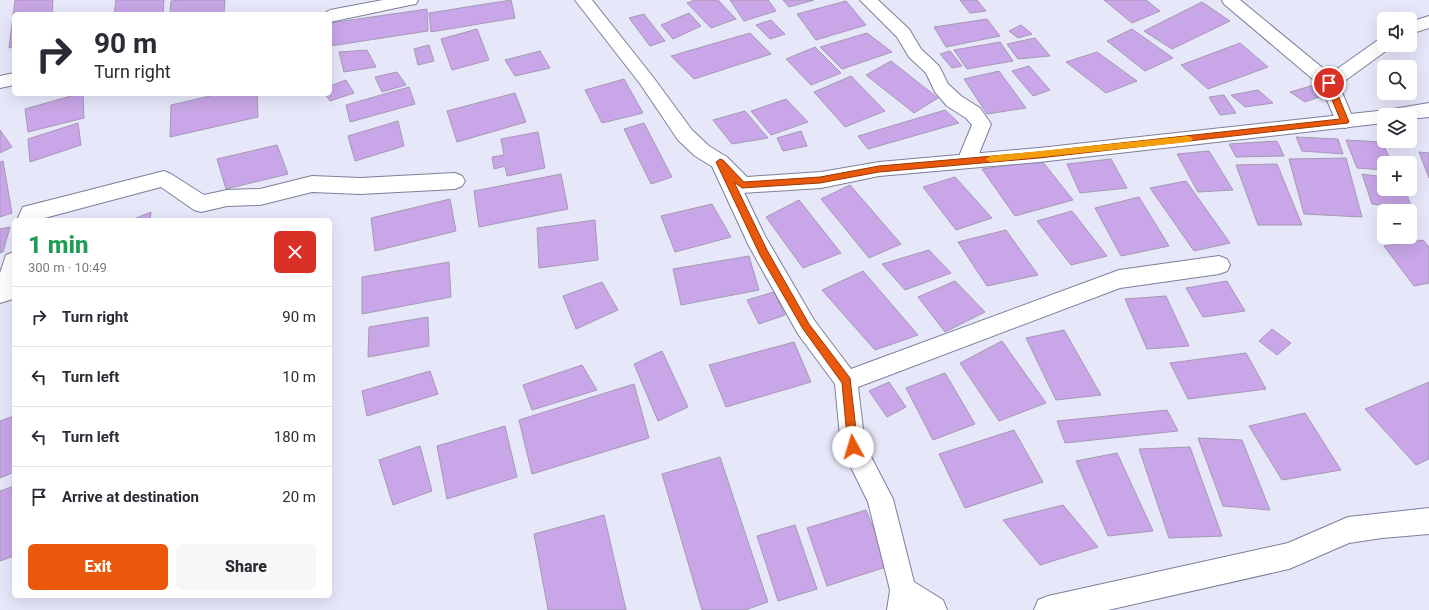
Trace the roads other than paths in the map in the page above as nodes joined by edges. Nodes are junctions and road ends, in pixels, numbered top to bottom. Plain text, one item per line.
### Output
1 (410, 0) edge
2 (583, 0) edge
3 (868, 0) edge
4 (1230, 0) edge
5 (332, 16) edge
6 (1429, 22) edge
7 (1417, 26) edge
8 (1377, 49) edge
9 (12, 79) edge
10 (0, 82) edge
11 (1329, 83) junction
12 (1429, 110) edge
13 (1417, 112) edge
14 (1377, 117) edge
15 (1345, 122) junction
16 (967, 161) junction
17 (720, 162) junction
18 (455, 181) dead end
19 (28, 218) edge
20 (1220, 265) dead end
21 (12, 268) edge
22 (0, 294) edge
23 (846, 381) junction
24 (1429, 521) edge
25 (902, 600) edge
26 (933, 610) edge
27 (1048, 610) edge

1 - 5 street
2 - 17 street
3 - 16 street
4 - 11 street
6 - 7 street
8 - 11 street
9 - 10 street
11 - 15 street
12 - 13 street
14 - 15 street
15 - 16 street
16 - 17 street
17 - 23 street
18 - 19 street
20 - 23 street
21 - 22 street
23 - 25 street
24 - 27 street
25 - 26 street

